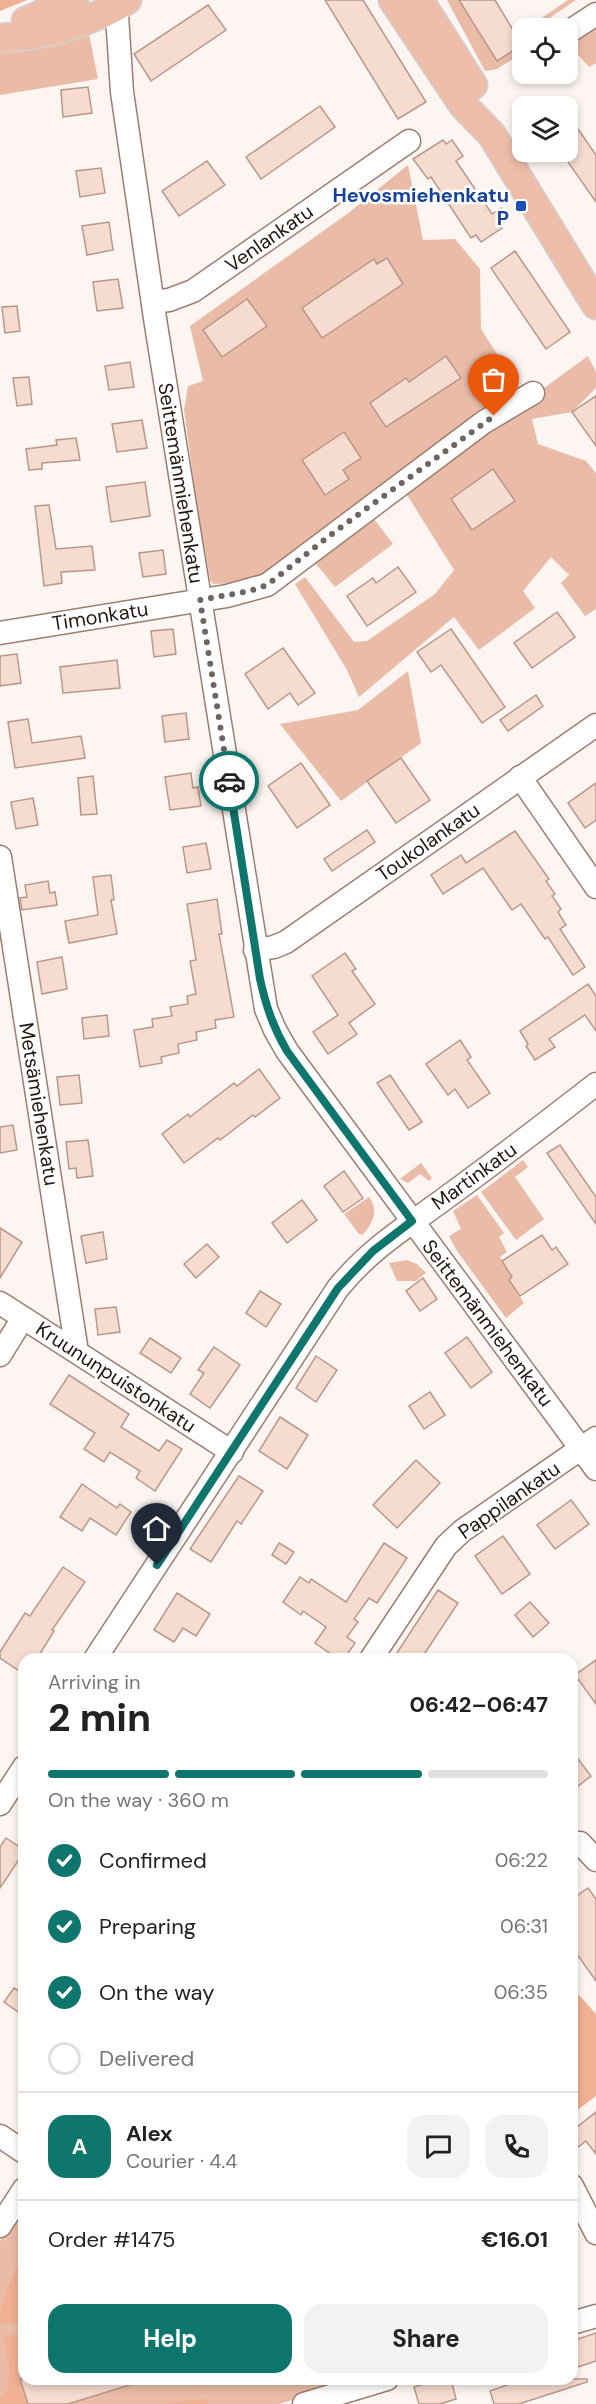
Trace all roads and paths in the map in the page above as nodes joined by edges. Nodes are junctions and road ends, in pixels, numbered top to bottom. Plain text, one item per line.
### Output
1 (74, 0) edge
2 (393, 0) edge
3 (419, 0) edge
4 (120, 2) edge
5 (596, 14) edge
6 (578, 26) edge
7 (0, 38) edge
8 (492, 135) junction
9 (408, 141) dead end
10 (153, 302) junction
11 (596, 305) edge
12 (533, 393) dead end
13 (200, 600) junction
14 (0, 633) edge
15 (596, 725) edge
16 (520, 777) junction
17 (0, 857) edge
18 (596, 887) edge
19 (255, 950) junction
20 (596, 1083) edge
21 (412, 1221) junction
22 (0, 1303) edge
23 (23, 1318) junction
24 (77, 1352) junction
25 (0, 1355) edge
26 (589, 1443) edge
27 (232, 1452) junction
28 (596, 1469) edge
29 (99, 1653) edge
30 (375, 1653) edge
31 (18, 1776) edge
32 (0, 1804) edge
33 (578, 1844) edge
34 (596, 1860) edge
35 (0, 2136) edge
36 (18, 2148) edge
37 (18, 2198) edge
38 (578, 2198) edge
39 (0, 2226) edge
40 (596, 2233) edge
41 (596, 2316) edge
42 (578, 2321) edge
43 (367, 2385) edge
44 (304, 2404) edge

1 - 7 main road
2 - 8 main road
3 - 8 main road
4 - 7 main road
4 - 10 street, Seittemänmiehenkatu
5 - 6 street
8 - 11 main road
9 - 10 street, Venlankatu
10 - 13 street, Seittemänmiehenkatu
12 - 13 street, Timonkatu
13 - 14 street, Timonkatu
13 - 19 street, Seittemänmiehenkatu
15 - 16 street, Toukolankatu
16 - 18 street
16 - 19 street, Toukolankatu
17 - 24 street, Metsämiehenkatu
19 - 21 street, Seittemänmiehenkatu
20 - 21 street, Martinkatu
21 - 26 street, Seittemänmiehenkatu
21 - 27 street, Martinkatu
22 - 23 street, Kruununpuistonkatu
23 - 24 street, Kruununpuistonkatu
23 - 25 street
24 - 27 street, Kruununpuistonkatu
26 - 28 street, Seittemänmiehenkatu
26 - 30 street, Pappilankatu
27 - 29 street, Martinkatu
31 - 32 street
33 - 34 street
35 - 36 street
37 - 39 street
38 - 40 street
41 - 42 street
43 - 44 street

